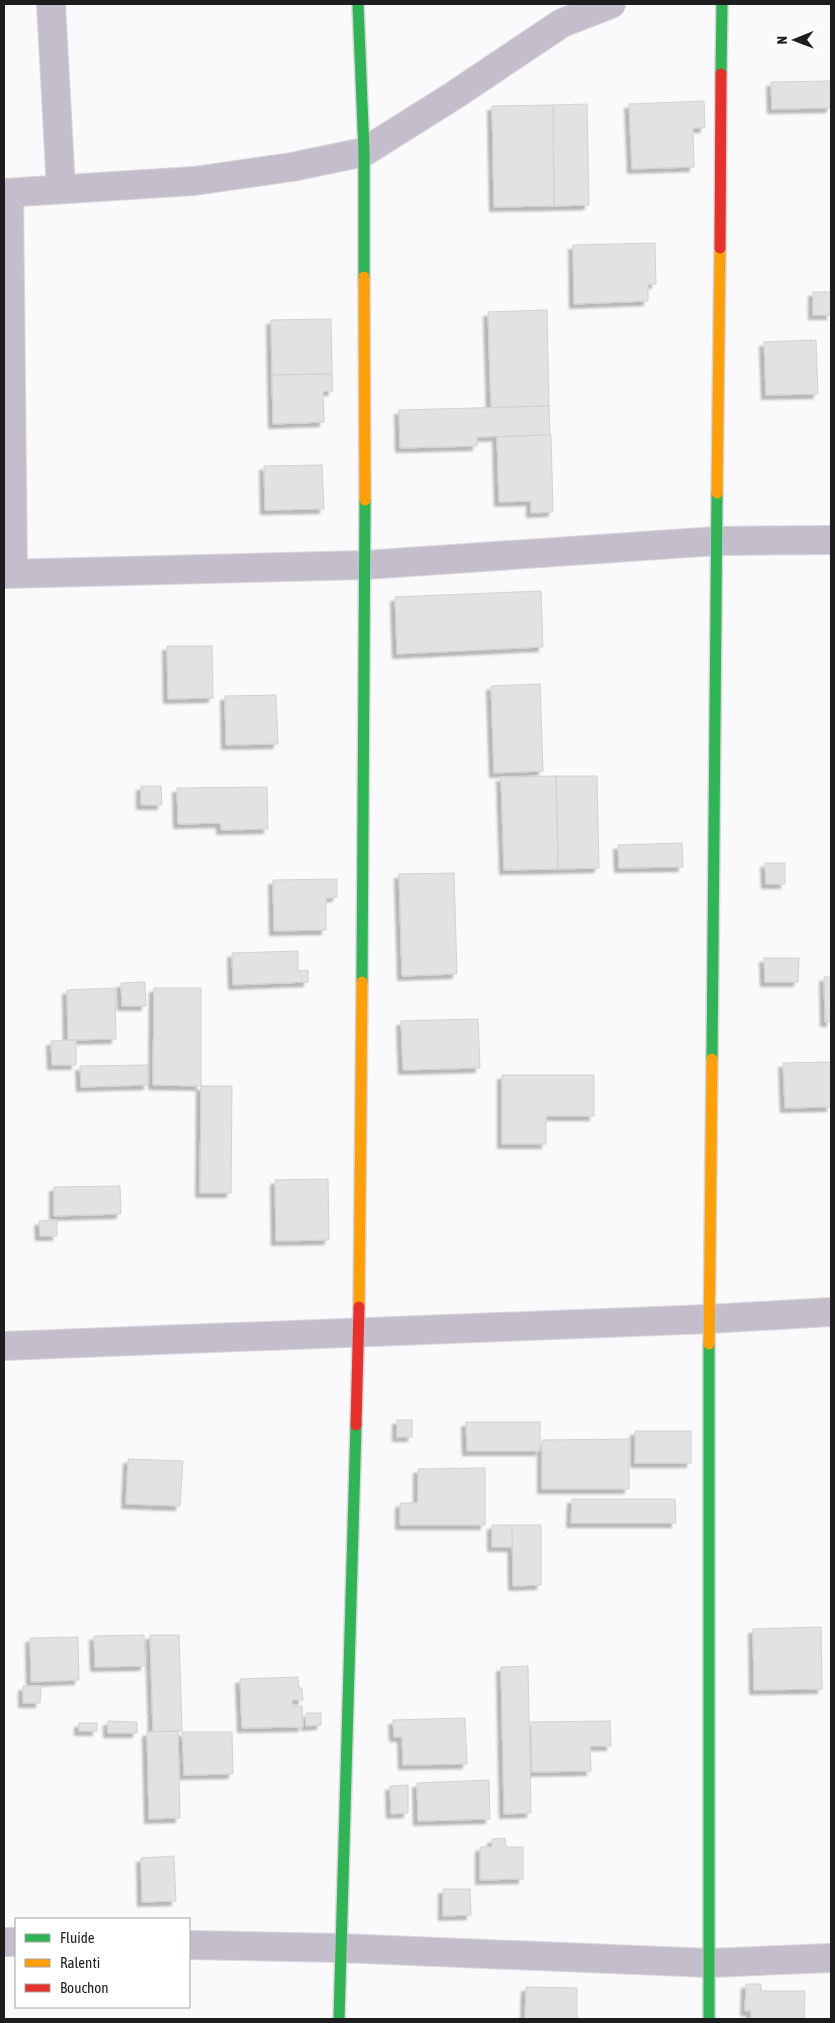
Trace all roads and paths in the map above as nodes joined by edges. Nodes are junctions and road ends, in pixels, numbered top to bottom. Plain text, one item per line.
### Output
1 (51, 4) edge
2 (358, 4) edge
3 (610, 4) edge
4 (722, 4) edge
5 (364, 152) junction
6 (61, 189) junction
7 (6, 193) edge
8 (831, 540) edge
9 (717, 541) junction
10 (365, 565) junction
11 (8, 574) edge
12 (831, 1312) edge
13 (709, 1319) junction
14 (358, 1332) junction
15 (4, 1346) edge
16 (190, 1945) edge
17 (340, 1948) junction
18 (831, 1958) edge
19 (710, 1963) junction
20 (339, 2019) edge
21 (709, 2019) edge

1 - 6 street
2 - 5 street
3 - 5 street
4 - 9 street
5 - 6 street
5 - 10 street
6 - 7 street
7 - 11 street
8 - 9 street
9 - 10 street
9 - 13 street
10 - 11 street
10 - 14 street
12 - 13 street
13 - 14 street
13 - 19 street
14 - 15 street
14 - 17 street
16 - 17 street
17 - 19 street
17 - 20 street
18 - 19 street
19 - 21 street

